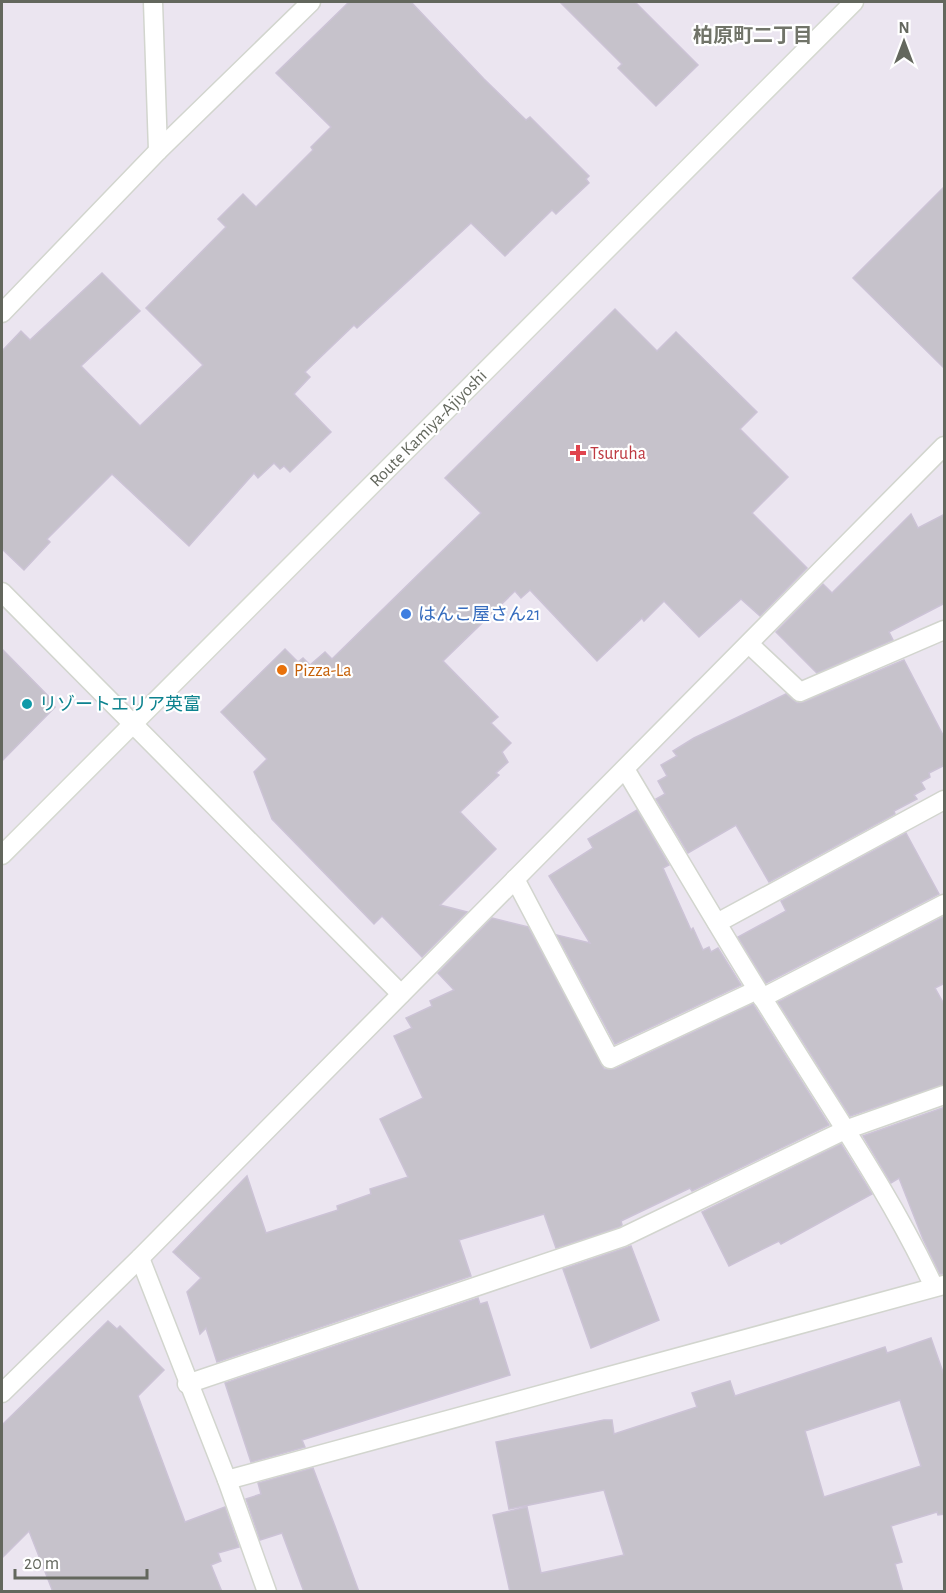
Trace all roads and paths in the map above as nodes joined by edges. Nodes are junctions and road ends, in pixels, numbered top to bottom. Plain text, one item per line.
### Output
1 (153, 2) edge
2 (311, 2) edge
3 (855, 2) edge
4 (158, 151) junction
5 (2, 313) edge
6 (945, 446) edge
7 (2, 592) edge
8 (945, 630) edge
9 (748, 644) junction
10 (132, 725) junction
11 (625, 769) junction
12 (945, 800) edge
13 (2, 855) edge
14 (515, 879) junction
15 (945, 904) edge
16 (717, 923) junction
17 (401, 994) junction
18 (759, 994) junction
19 (945, 1095) edge
20 (845, 1130) junction
21 (140, 1258) junction
22 (939, 1286) edge
23 (187, 1384) junction
24 (2, 1393) edge
25 (227, 1480) junction
26 (267, 1592) edge

1 - 4 street
2 - 4 street
3 - 10 street, Route Kamiya-Ajiyoshi
4 - 5 street
6 - 9 street
7 - 10 street
8 - 9 street
9 - 11 street
10 - 13 street, Route Kamiya-Ajiyoshi
10 - 17 street
11 - 14 street
11 - 16 street
12 - 16 street
14 - 17 street
14 - 18 street
15 - 18 street
16 - 18 street
17 - 21 street
18 - 20 street
19 - 20 street
20 - 22 street
20 - 23 street
21 - 23 street
21 - 24 street
22 - 25 street
23 - 25 street
25 - 26 street

